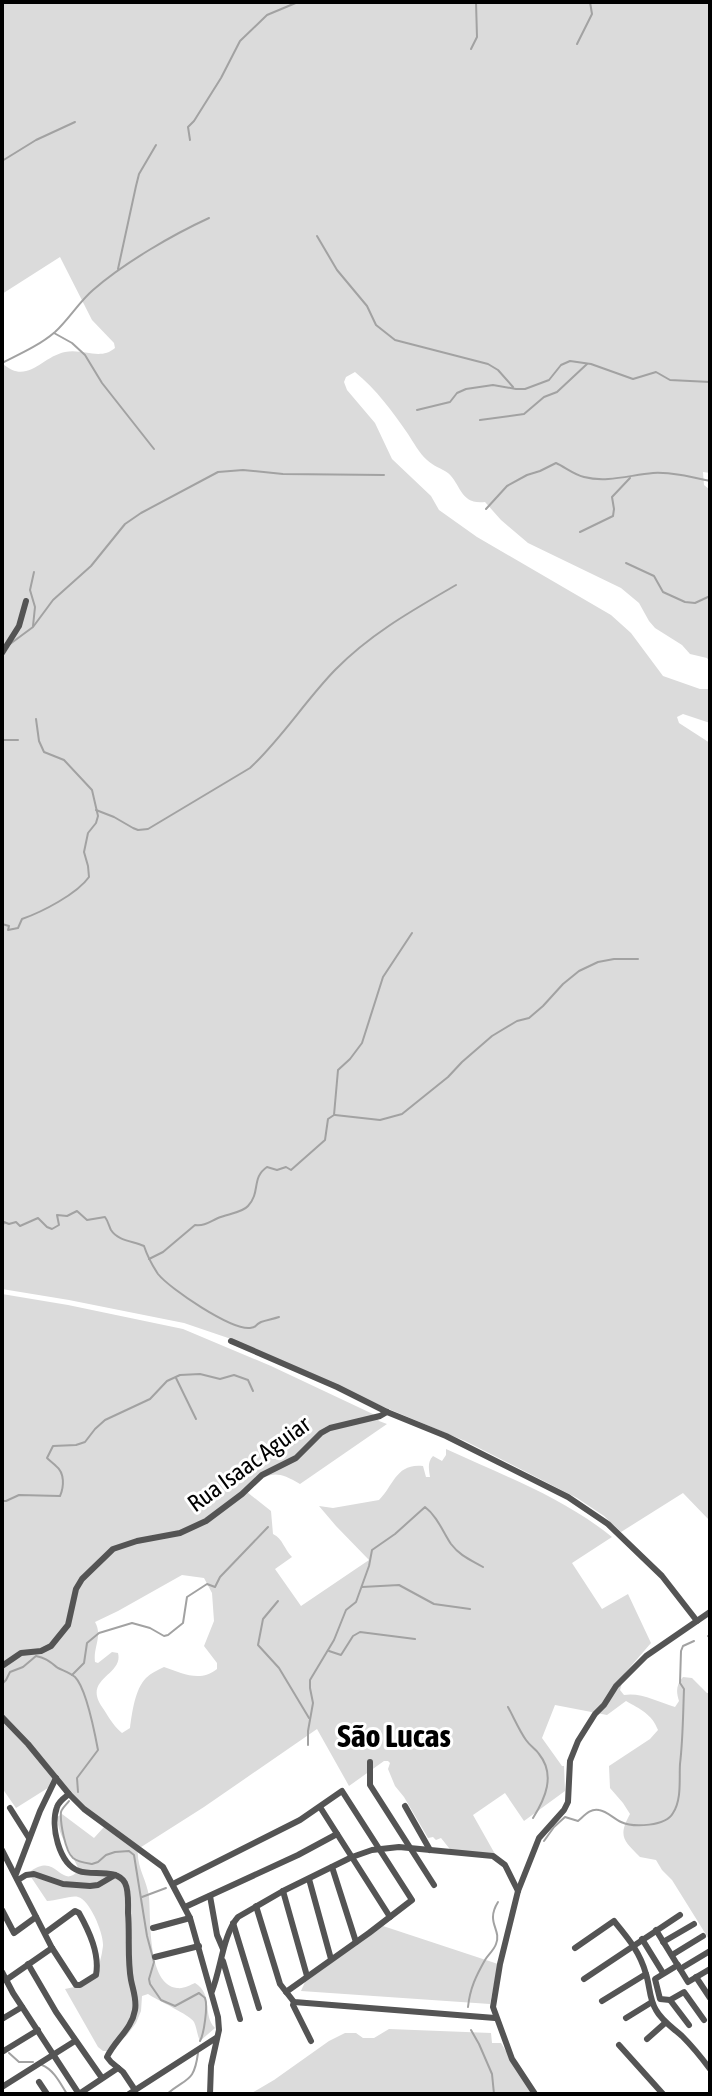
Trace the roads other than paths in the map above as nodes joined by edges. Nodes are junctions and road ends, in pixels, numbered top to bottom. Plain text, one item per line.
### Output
1 (26, 601) dead end
2 (2, 653) edge
3 (231, 1341) dead end
4 (387, 1412) junction
5 (710, 1612) edge
6 (697, 1621) junction
7 (2, 1666) edge
8 (2, 1717) edge
9 (370, 1762) dead end
10 (56, 1778) junction
11 (69, 1794) junction
12 (405, 1806) dead end
13 (320, 1807) junction
14 (10, 1808) dead end
15 (337, 1834) junction
16 (29, 1838) junction
17 (378, 1848) junction
18 (409, 1848) junction
19 (2, 1850) edge
20 (430, 1850) junction
21 (352, 1857) junction
22 (332, 1867) junction
23 (115, 1875) junction
24 (16, 1877) junction
25 (309, 1879) junction
26 (173, 1884) junction
27 (434, 1885) dead end
28 (283, 1891) junction
29 (518, 1891) junction
30 (210, 1896) junction
31 (256, 1906) junction
32 (185, 1907) junction
33 (2, 1910) edge
34 (680, 1915) dead end
35 (36, 1917) junction
36 (390, 1917) junction
37 (190, 1918) junction
38 (233, 1923) junction
39 (694, 1924) dead end
40 (153, 1928) dead end
41 (656, 1930) junction
42 (45, 1933) junction
43 (703, 1936) dead end
44 (642, 1939) junction
45 (356, 1942) junction
46 (663, 1942) junction
47 (634, 1945) junction
48 (199, 1946) junction
49 (52, 1948) junction
50 (575, 1948) dead end
51 (710, 1951) edge
52 (672, 1955) junction
53 (155, 1957) dead end
54 (224, 1957) junction
55 (331, 1959) junction
56 (28, 1964) junction
57 (679, 1967) junction
58 (710, 1969) edge
59 (2, 1972) edge
60 (663, 1973) junction
61 (646, 1974) junction
62 (307, 1976) junction
63 (696, 1977) junction
64 (584, 1979) dead end
65 (6, 1985) edge
66 (212, 1991) junction
67 (286, 1992) junction
68 (710, 1998) edge
69 (670, 2000) junction
70 (602, 2001) dead end
71 (294, 2002) junction
72 (652, 2002) junction
73 (22, 2007) junction
74 (259, 2008) dead end
75 (495, 2018) junction
76 (626, 2018) dead end
77 (2, 2019) edge
78 (240, 2019) dead end
79 (704, 2020) dead end
80 (665, 2023) junction
81 (689, 2025) dead end
82 (38, 2030) junction
83 (216, 2038) junction
84 (647, 2039) dead end
85 (75, 2041) junction
86 (311, 2041) dead end
87 (619, 2045) dead end
88 (2, 2052) edge
89 (53, 2054) junction
90 (118, 2068) junction
91 (710, 2069) edge
92 (102, 2078) junction
93 (39, 2082) dead end
94 (2, 2087) edge
95 (132, 2092) edge
96 (45, 2093) edge
97 (79, 2094) edge
98 (210, 2094) edge
99 (535, 2094) edge
100 (663, 2094) edge

1 - 2 street
3 - 4 street
4 - 6 street
4 - 7 street, Rua Isaac Aguiar
5 - 6 street
6 - 29 street
8 - 10 street
9 - 18 street
10 - 11 street
10 - 16 street
11 - 23 street
11 - 26 street
12 - 20 street
13 - 15 street
13 - 17 street
13 - 26 street
14 - 16 street
15 - 21 street
15 - 30 street
16 - 24 street
17 - 18 street
17 - 21 street
17 - 36 street
18 - 20 street
18 - 27 street
19 - 24 street
20 - 29 street
21 - 22 street
21 - 36 street
22 - 25 street
22 - 45 street
23 - 24 street
23 - 90 street
24 - 35 street
25 - 28 street
25 - 55 street
26 - 32 street
28 - 31 street
28 - 62 street
29 - 75 street
30 - 32 street
30 - 54 street
31 - 38 street
31 - 67 street
32 - 37 street
33 - 35 street
34 - 41 street
35 - 42 street
36 - 45 street
37 - 40 street
37 - 48 street
38 - 54 street
38 - 74 street
39 - 46 street
41 - 44 street
41 - 46 street
42 - 49 street
42 - 49 street
43 - 52 street
44 - 47 street
44 - 60 street
45 - 55 street
46 - 52 street
47 - 50 street
47 - 61 street
47 - 64 street
48 - 53 street
48 - 66 street
49 - 56 street
51 - 57 street
52 - 57 street
54 - 66 street
54 - 78 street
55 - 62 street
56 - 65 street
56 - 85 street
57 - 60 street
57 - 63 street
58 - 63 street
59 - 65 street
60 - 69 street
61 - 70 street
61 - 72 street
62 - 67 street
63 - 68 street
65 - 73 street
66 - 83 street
67 - 71 street
69 - 79 street
69 - 81 street
71 - 75 street
71 - 86 street
72 - 76 street
72 - 80 street
73 - 77 street
73 - 82 street
75 - 99 street
80 - 84 street
80 - 91 street
82 - 88 street
82 - 89 street
83 - 95 street
83 - 98 street
85 - 89 street
85 - 92 street
87 - 100 street
89 - 94 street
89 - 97 street
90 - 92 street
90 - 95 street
92 - 97 street
93 - 96 street

